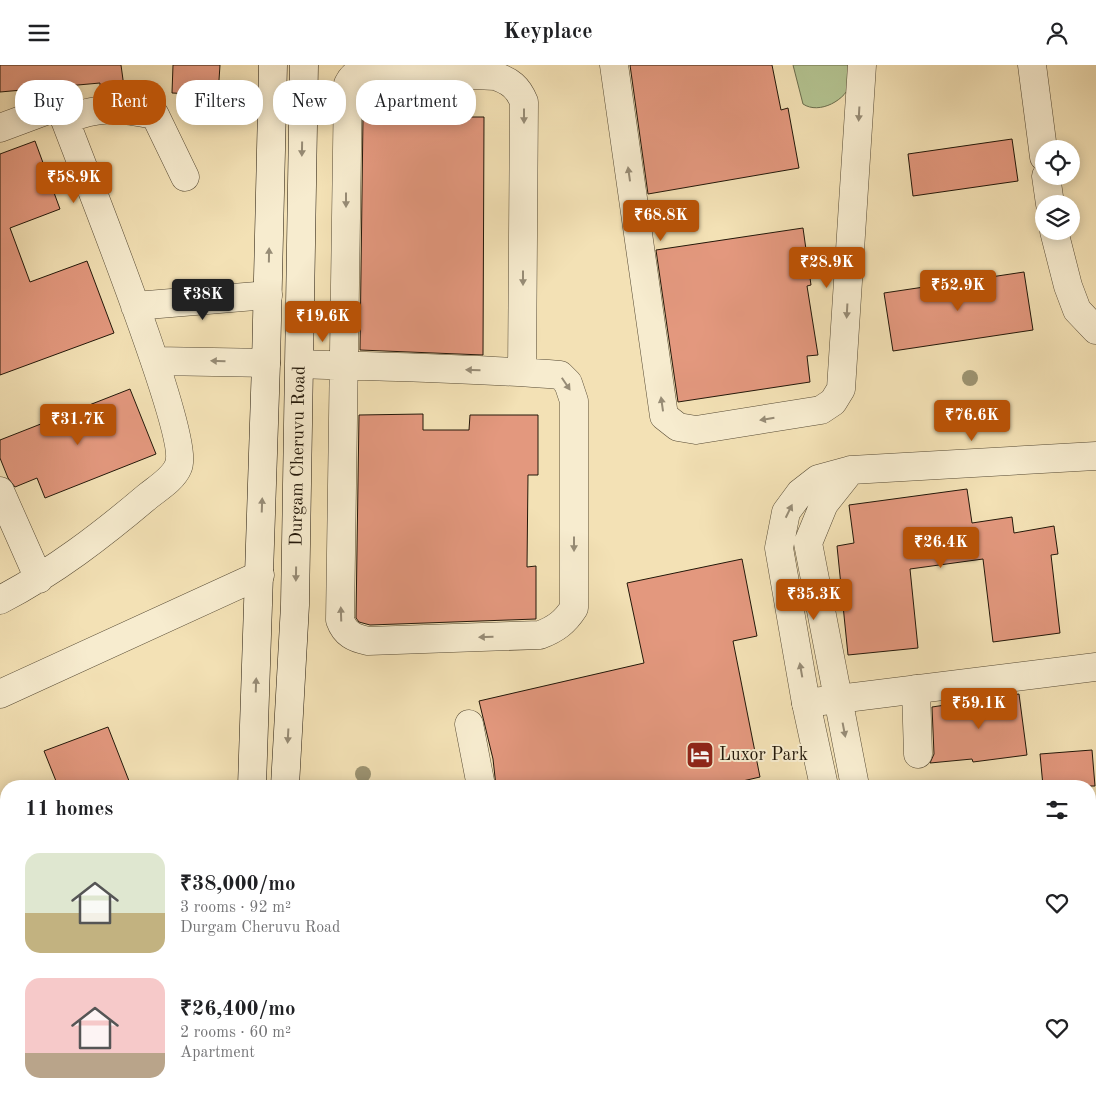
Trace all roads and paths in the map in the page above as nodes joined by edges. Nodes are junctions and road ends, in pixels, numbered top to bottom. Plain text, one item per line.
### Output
1 (273, 65) edge
2 (304, 65) edge
3 (614, 65) edge
4 (862, 65) edge
5 (1032, 65) edge
6 (304, 80) edge
7 (347, 99) joint
8 (83, 113) edge
9 (15, 122) edge
10 (67, 125) edge
11 (303, 125) edge
12 (0, 128) edge
13 (1042, 140) edge
14 (184, 177) dead end
15 (1056, 240) edge
16 (268, 295) junction
17 (135, 306) junction
18 (1096, 330) edge
19 (156, 361) junction
20 (266, 363) junction
21 (300, 364) junction
22 (345, 365) junction
23 (522, 372) junction
24 (1096, 456) edge
25 (851, 470) junction
26 (0, 491) edge
27 (260, 543) junction
28 (296, 544) junction
29 (260, 575) junction
30 (39, 579) junction
31 (0, 600) edge
32 (1096, 667) edge
33 (916, 689) junction
34 (0, 694) edge
35 (838, 699) junction
36 (806, 703) junction
37 (469, 724) dead end
38 (918, 754) dead end
39 (252, 780) edge
40 (285, 780) edge
41 (480, 780) edge
42 (823, 780) edge
43 (854, 780) edge

16 -> 1 street, Durgam Cheruvu Road
2 - 6 street, Durgam Cheruvu Road
4 -> 3 street
5 - 13 street
7 -> 22 street
7 -> 23 street
8 - 14 street
9 - 12 street
10 - 17 street
11 -> 21 street, Durgam Cheruvu Road
15 - 18 street
16 - 17 street
16 - 20 street, Durgam Cheruvu Road
17 - 19 street
20 -> 19 street
19 - 30 street
27 -> 20 street, Durgam Cheruvu Road
21 - 22 street
21 - 28 street, Durgam Cheruvu Road
23 -> 22 street
23 -> 22 street
24 - 25 street
25 - 35 street
36 -> 25 street
26 - 30 street
27 - 28 street
27 - 29 street, Durgam Cheruvu Road
28 -> 40 street, Durgam Cheruvu Road
29 - 34 street
39 -> 29 street, Durgam Cheruvu Road
30 - 31 street
32 - 33 street
33 - 35 street
33 - 38 street
35 - 36 street
35 -> 43 street
36 - 42 street
37 - 41 street

